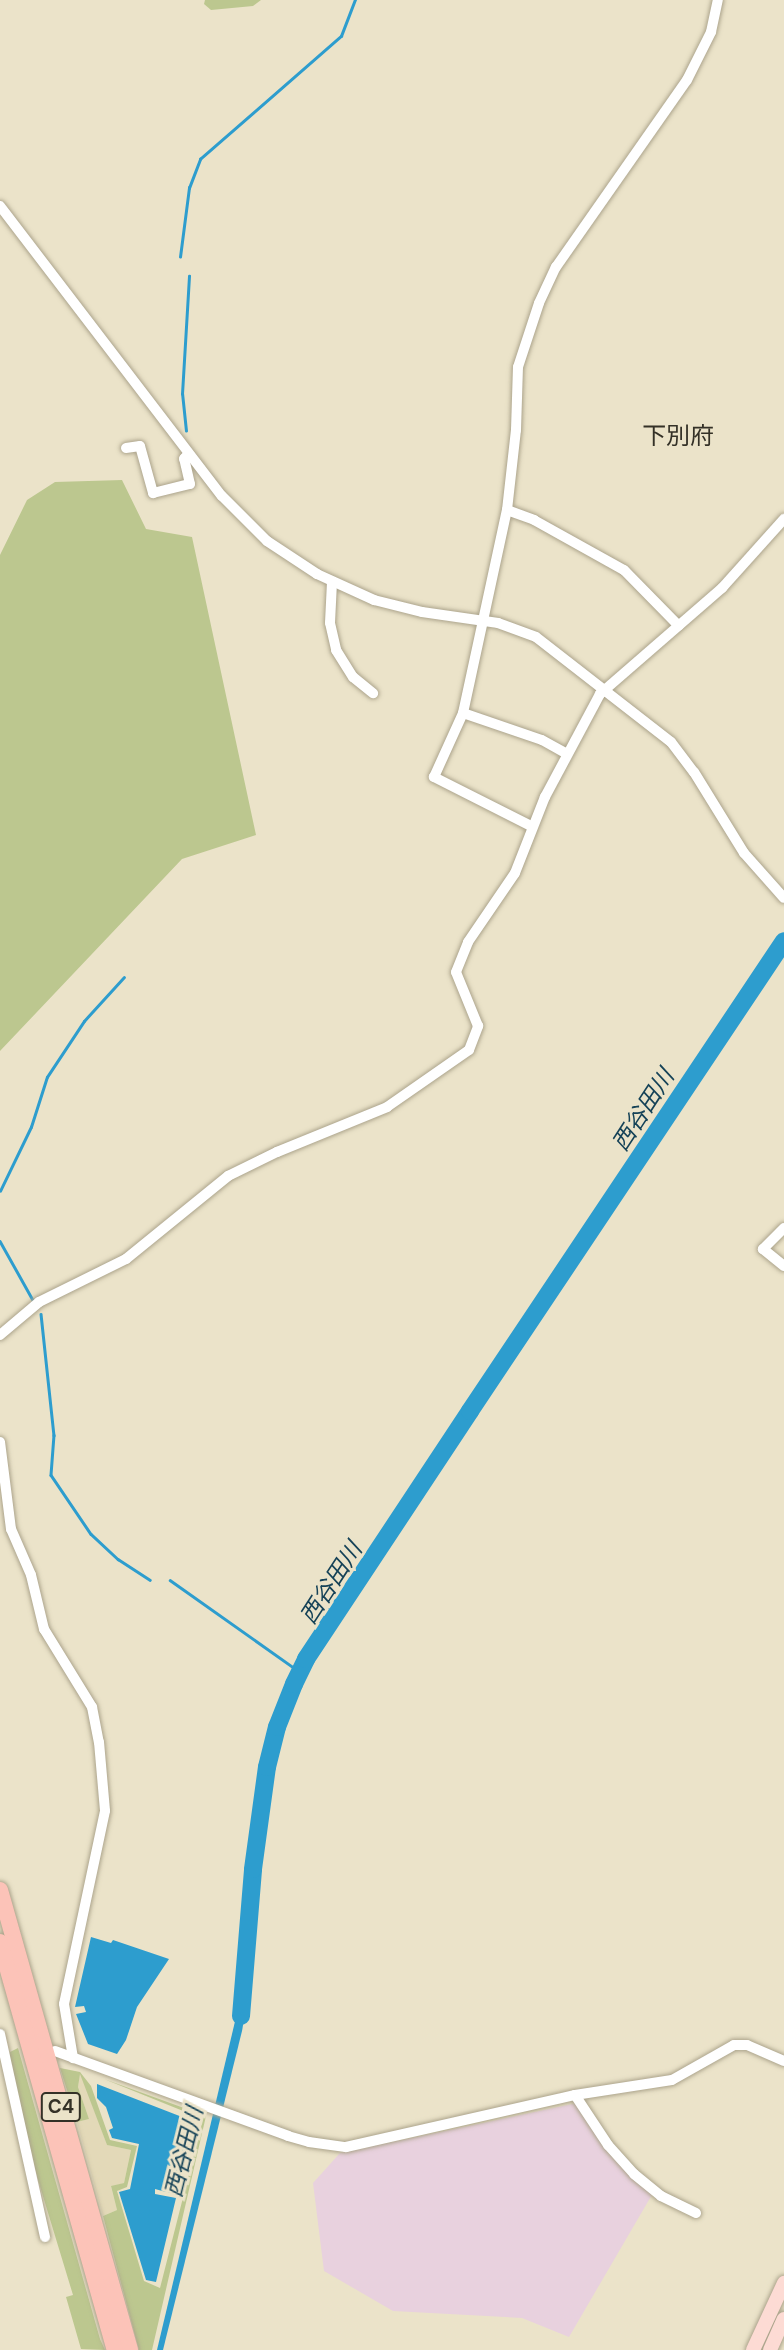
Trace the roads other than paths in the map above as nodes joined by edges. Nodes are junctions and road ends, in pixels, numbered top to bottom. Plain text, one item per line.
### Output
1 (718, 0) edge
2 (0, 206) edge
3 (126, 448) dead end
4 (188, 454) junction
5 (507, 510) junction
6 (784, 519) edge
7 (332, 582) junction
8 (481, 620) junction
9 (678, 626) junction
10 (604, 690) junction
11 (373, 693) dead end
12 (463, 713) junction
13 (565, 753) junction
14 (531, 826) junction
15 (784, 898) edge
16 (784, 1228) edge
17 (784, 1266) edge
18 (0, 1335) edge
19 (0, 1442) edge
20 (0, 1889) edge
21 (0, 1942) edge
22 (0, 2033) edge
23 (13, 2037) dead end
24 (55, 2051) dead end
25 (73, 2057) junction
26 (784, 2061) edge
27 (575, 2095) junction
28 (696, 2213) dead end
29 (45, 2237) dead end
30 (784, 2283) edge
31 (784, 2319) edge
32 (115, 2350) edge
33 (130, 2350) edge
34 (753, 2350) edge
35 (769, 2350) edge

1 - 5 street
2 - 4 street
3 - 4 street
4 - 7 street
5 - 8 street
5 - 9 street
6 - 9 street
7 - 8 street
7 - 11 street
8 - 10 street
8 - 12 street
9 - 10 street
10 - 13 street
10 - 15 street
12 - 13 street
12 - 14 street
13 - 14 street
14 - 18 street
16 - 17 street
19 - 25 street
20 - 33 highway, C4
21 - 32 highway, C4
22 - 23 street
22 - 29 street
24 - 25 street
25 - 27 street
26 - 27 street
27 - 28 street
30 - 34 main road
31 - 35 main road

